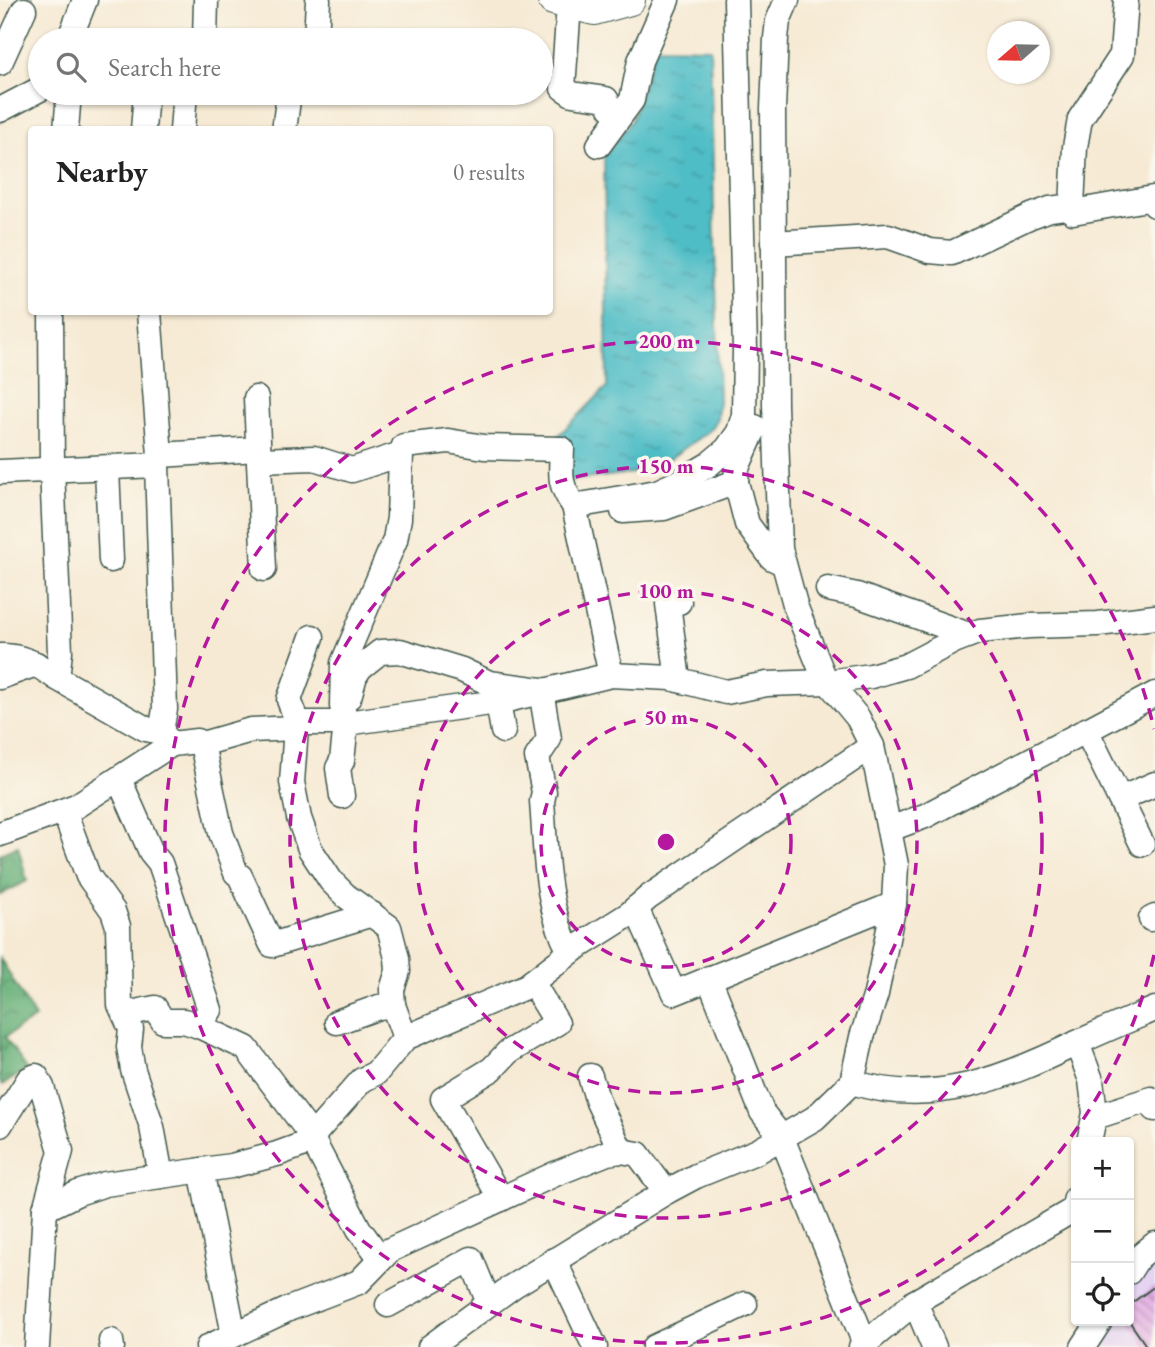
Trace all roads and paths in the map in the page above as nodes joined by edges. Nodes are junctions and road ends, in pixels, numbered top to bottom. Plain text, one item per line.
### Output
1 (85, 0) edge
2 (206, 0) edge
3 (318, 0) edge
4 (630, 0) edge
5 (667, 0) edge
6 (736, 0) edge
7 (787, 0) edge
8 (1126, 0) edge
9 (563, 2) edge
10 (24, 10) dead end
11 (74, 28) edge
12 (205, 28) edge
13 (317, 28) edge
14 (0, 63) edge
15 (28, 95) edge
16 (68, 105) edge
17 (145, 105) edge
18 (184, 105) edge
19 (287, 105) edge
20 (611, 107) dead end
21 (0, 110) edge
22 (66, 126) edge
23 (143, 126) edge
24 (182, 126) edge
25 (285, 126) edge
26 (599, 145) dead end
27 (1155, 205) edge
28 (1072, 206) junction
29 (773, 243) junction
30 (51, 315) edge
31 (149, 315) edge
32 (745, 350) junction
33 (256, 398) dead end
34 (401, 454) junction
35 (258, 455) junction
36 (158, 460) junction
37 (107, 468) junction
38 (52, 469) junction
39 (0, 472) edge
40 (736, 482) junction
41 (574, 506) junction
42 (111, 560) dead end
43 (783, 563) junction
44 (264, 569) dead end
45 (828, 589) dead end
46 (679, 602) dead end
47 (1155, 617) edge
48 (970, 635) junction
49 (312, 637) dead end
50 (0, 656) edge
51 (36, 664) junction
52 (611, 676) junction
53 (0, 677) edge
54 (57, 678) junction
55 (678, 680) junction
56 (828, 682) junction
57 (541, 690) junction
58 (1155, 694) edge
59 (498, 702) junction
60 (346, 721) junction
61 (297, 726) junction
62 (1086, 730) junction
63 (503, 731) dead end
64 (166, 738) junction
65 (202, 744) junction
66 (872, 746) junction
67 (120, 779) junction
68 (1155, 784) edge
69 (342, 796) dead end
70 (1120, 799) junction
71 (64, 811) junction
72 (890, 829) junction
73 (0, 834) edge
74 (1142, 844) dead end
75 (894, 904) junction
76 (636, 908) junction
77 (372, 914) junction
78 (570, 953) junction
79 (709, 978) junction
80 (532, 982) junction
81 (393, 1005) junction
82 (1155, 1009) edge
83 (125, 1014) junction
84 (337, 1023) dead end
85 (199, 1026) junction
86 (405, 1038) junction
87 (1077, 1043) junction
88 (590, 1076) dead end
89 (852, 1082) junction
90 (1155, 1109) edge
91 (1095, 1117) junction
92 (0, 1125) edge
93 (1090, 1137) edge
94 (782, 1138) junction
95 (313, 1141) junction
96 (621, 1151) junction
97 (201, 1170) junction
98 (161, 1176) junction
99 (666, 1192) junction
100 (500, 1199) junction
101 (1076, 1200) edge
102 (46, 1209) junction
103 (1155, 1244) edge
104 (382, 1259) junction
105 (554, 1260) junction
106 (1134, 1264) edge
107 (915, 1302) junction
108 (489, 1303) junction
109 (745, 1304) dead end
110 (388, 1305) dead end
111 (1097, 1326) edge
112 (234, 1335) junction
113 (591, 1345) edge
114 (863, 1345) edge
115 (37, 1347) edge
116 (208, 1347) edge
117 (430, 1347) edge
118 (654, 1347) edge
119 (934, 1347) edge
120 (1083, 1347) edge

1 - 11 street
2 - 12 street
3 - 13 street
4 - 9 main road
5 - 26 street
6 - 32 street
7 - 29 street
8 - 28 street
9 - 20 street
10 - 14 street
15 - 21 street
16 - 22 street
17 - 23 street
18 - 24 street
19 - 25 street
27 - 28 street
28 - 29 street
29 - 43 street
30 - 38 street
31 - 36 street
32 - 40 street
32 - 41 street
33 - 35 street
34 - 35 street
34 - 41 street
34 - 60 street
35 - 36 street
35 - 44 street
36 - 37 street
36 - 64 street
37 - 38 street
37 - 42 street
38 - 39 street
38 - 54 street
40 - 41 street
40 - 43 street
41 - 52 street
43 - 56 street
45 - 48 street
46 - 55 street
47 - 48 street
48 - 56 street
49 - 61 street
50 - 51 street
51 - 53 street
51 - 54 street
52 - 55 street
52 - 57 street
54 - 64 street
55 - 56 street
56 - 66 street
57 - 59 street
57 - 60 street
57 - 78 street
58 - 62 street
59 - 60 street
59 - 63 street
60 - 61 street
60 - 69 street
61 - 65 street
61 - 77 street
62 - 70 street
62 - 72 street
64 - 65 street
64 - 67 street
65 - 77 street
66 - 72 street
66 - 76 street
67 - 71 street
67 - 85 street
68 - 70 street
70 - 74 street
71 - 73 street
71 - 83 street
72 - 75 street
75 - 79 street
75 - 89 street
76 - 78 street
76 - 79 street
77 - 81 street
78 - 80 street
79 - 94 street
80 - 86 street
80 - 100 street
81 - 84 street
81 - 86 street
82 - 87 street
83 - 85 street
83 - 98 street
85 - 95 street
86 - 95 street
87 - 89 street
87 - 91 street
88 - 96 street
89 - 94 street
90 - 91 street
91 - 93 street
92 - 102 street
94 - 99 street
94 - 114 street
95 - 97 street
95 - 104 street
96 - 99 street
96 - 100 street
97 - 98 street
97 - 112 street
98 - 102 street
99 - 105 street
100 - 104 street
101 - 107 street
102 - 115 street
103 - 106 street
104 - 112 street
105 - 108 street
105 - 113 street
107 - 114 street
107 - 119 street
108 - 110 street
108 - 117 street
109 - 118 street
111 - 120 street
112 - 116 street

